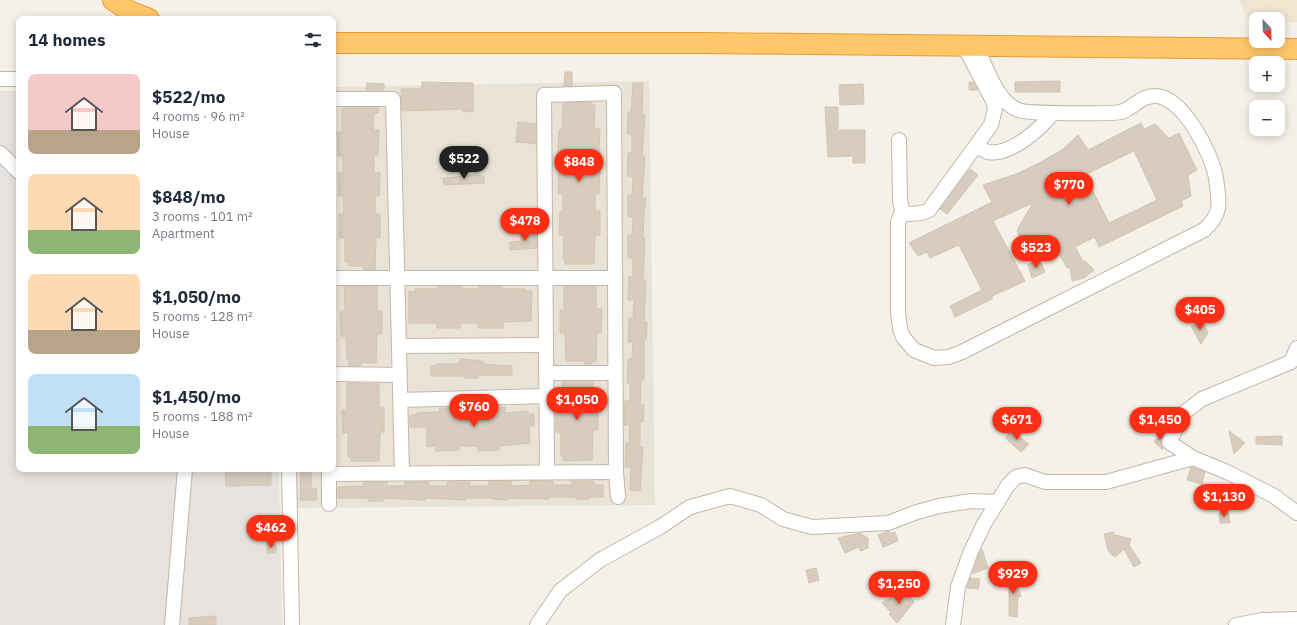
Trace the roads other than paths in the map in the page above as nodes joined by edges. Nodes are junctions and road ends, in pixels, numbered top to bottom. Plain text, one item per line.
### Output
1 (113, 0) edge
2 (142, 16) edge
3 (336, 43) edge
4 (970, 46) junction
5 (1297, 49) edge
6 (0, 79) edge
7 (16, 79) edge
8 (336, 99) edge
9 (1053, 113) junction
10 (899, 140) dead end
11 (977, 147) junction
12 (0, 153) edge
13 (16, 169) edge
14 (903, 214) junction
15 (336, 278) edge
16 (397, 278) junction
17 (546, 278) junction
18 (615, 278) junction
19 (546, 345) junction
20 (399, 346) junction
21 (1297, 348) edge
22 (547, 373) junction
23 (615, 373) junction
24 (336, 374) edge
25 (399, 375) junction
26 (547, 396) junction
27 (400, 400) junction
28 (1193, 458) junction
29 (336, 471) edge
30 (185, 472) edge
31 (289, 472) edge
32 (329, 472) edge
33 (548, 472) junction
34 (616, 472) junction
35 (402, 473) junction
36 (618, 497) dead end
37 (998, 502) junction
38 (330, 504) dead end
39 (1297, 513) edge
40 (1297, 619) edge
41 (172, 625) edge
42 (292, 625) edge
43 (537, 625) edge
44 (953, 625) edge
45 (1236, 625) edge

1 - 2 highway
3 - 4 highway
4 - 5 highway
4 - 9 street
4 - 11 street
6 - 7 street
8 - 16 street
9 - 11 street
9 - 14 street
10 - 14 street
11 - 14 street
12 - 13 street
15 - 16 street
16 - 17 street
16 - 20 street
17 - 18 street
17 - 18 street
17 - 19 street
18 - 23 street
19 - 20 street
19 - 22 street
20 - 25 street
21 - 28 street
22 - 23 street
22 - 26 street
23 - 34 street
24 - 25 street
25 - 27 street
26 - 27 street
26 - 33 street
27 - 35 street
28 - 37 street
28 - 39 street
29 - 35 street
30 - 41 street
31 - 42 street
32 - 38 street
33 - 34 street
33 - 35 street
34 - 36 street
37 - 43 street
37 - 44 street
40 - 45 street

